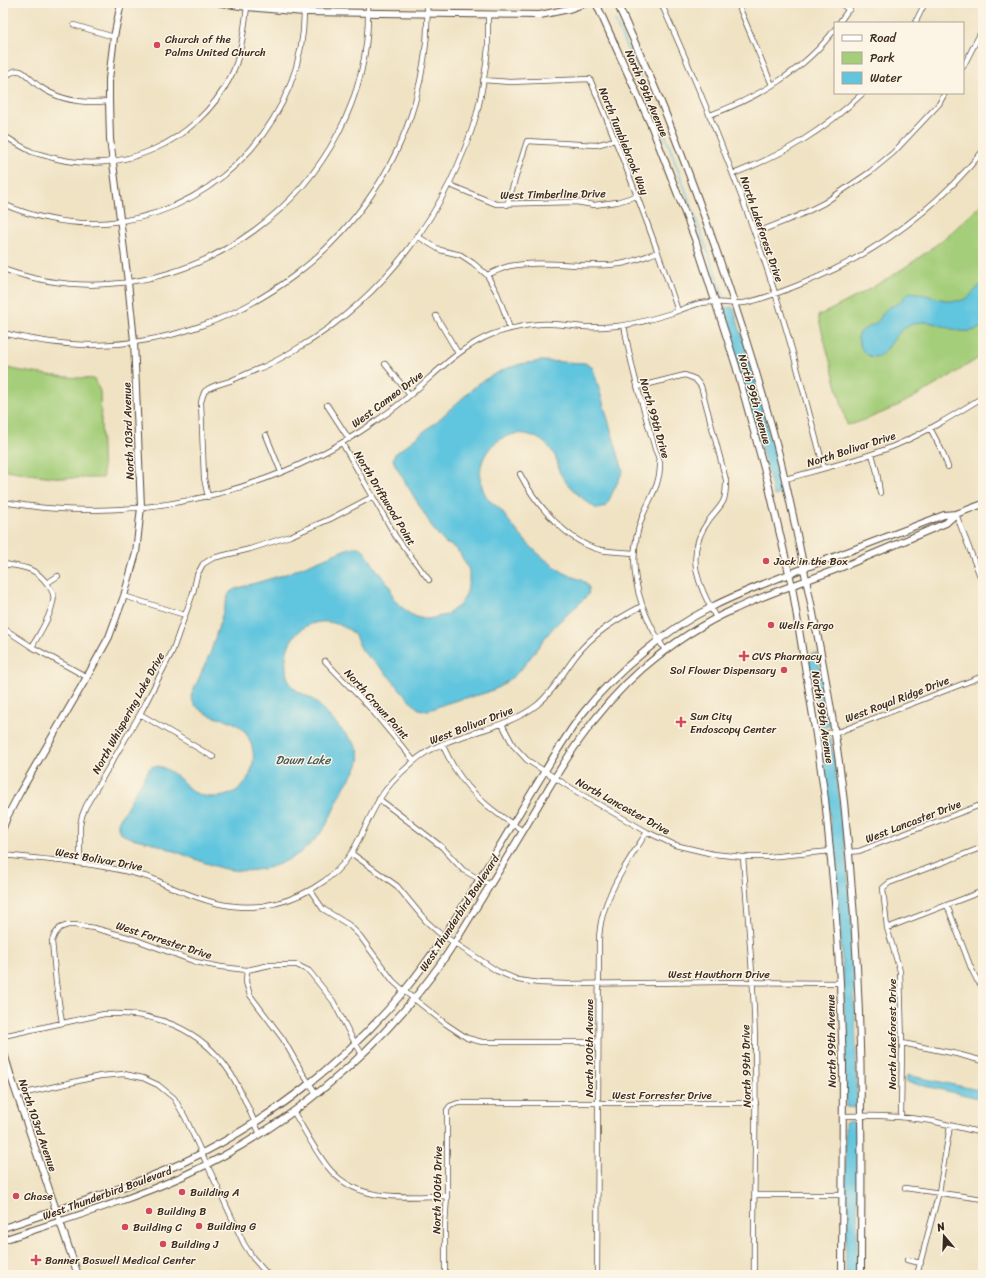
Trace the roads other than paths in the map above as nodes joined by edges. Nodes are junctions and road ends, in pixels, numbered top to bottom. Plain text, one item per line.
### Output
1 (121, 3) edge
2 (221, 3) edge
3 (368, 3) edge
4 (427, 3) edge
5 (586, 3) edge
6 (596, 3) edge
7 (617, 3) edge
8 (661, 3) edge
9 (840, 3) edge
10 (853, 3) edge
11 (925, 3) edge
12 (247, 7) junction
13 (740, 8) dead end
14 (849, 10) junction
15 (304, 12) junction
16 (368, 12) junction
17 (428, 13) junction
18 (488, 14) junction
19 (841, 22) edge
20 (916, 22) edge
21 (74, 25) dead end
22 (983, 28) edge
23 (834, 30) edge
24 (114, 37) junction
25 (964, 65) edge
26 (3, 78) edge
27 (483, 80) junction
28 (772, 85) junction
29 (863, 94) edge
30 (944, 94) edge
31 (109, 101) junction
32 (710, 114) junction
33 (3, 135) edge
34 (615, 140) junction
35 (983, 151) edge
36 (112, 162) junction
37 (733, 174) junction
38 (450, 185) junction
39 (636, 196) junction
40 (3, 204) edge
41 (507, 205) junction
42 (121, 221) junction
43 (755, 234) junction
44 (417, 236) junction
45 (658, 252) junction
46 (3, 270) edge
47 (487, 275) junction
48 (128, 282) junction
49 (775, 294) junction
50 (715, 303) junction
51 (735, 303) junction
52 (678, 311) junction
53 (436, 316) dead end
54 (624, 325) junction
55 (510, 329) junction
56 (3, 333) edge
57 (134, 341) junction
58 (458, 353) junction
59 (385, 364) dead end
60 (637, 387) junction
61 (410, 395) junction
62 (983, 397) edge
63 (327, 404) dead end
64 (930, 428) junction
65 (266, 435) dead end
66 (349, 439) junction
67 (342, 443) junction
68 (872, 454) junction
69 (948, 467) dead end
70 (824, 468) junction
71 (281, 472) junction
72 (520, 474) dead end
73 (785, 479) junction
74 (880, 493) dead end
75 (208, 497) junction
76 (372, 497) junction
77 (3, 502) edge
78 (983, 504) edge
79 (141, 507) junction
80 (956, 514) junction
81 (635, 553) junction
82 (3, 564) edge
83 (804, 568) junction
84 (790, 574) junction
85 (58, 576) dead end
86 (429, 580) dead end
87 (807, 581) junction
88 (47, 583) junction
89 (983, 584) edge
90 (792, 586) junction
91 (124, 596) junction
92 (642, 606) junction
93 (710, 607) junction
94 (185, 615) junction
95 (716, 618) junction
96 (3, 628) edge
97 (658, 640) junction
98 (32, 647) junction
99 (665, 650) junction
100 (325, 661) dead end
101 (983, 676) edge
102 (87, 677) junction
103 (140, 714) junction
104 (502, 724) junction
105 (835, 732) junction
106 (816, 735) junction
107 (442, 744) junction
108 (214, 757) dead end
109 (414, 761) junction
110 (545, 772) junction
111 (555, 778) junction
112 (380, 798) junction
113 (983, 804) edge
114 (513, 824) junction
115 (3, 828) edge
116 (523, 831) junction
117 (647, 832) junction
118 (983, 847) edge
119 (831, 851) junction
120 (849, 852) junction
121 (351, 853) junction
122 (3, 855) edge
123 (743, 857) junction
124 (80, 864) junction
125 (480, 879) junction
126 (490, 885) junction
127 (310, 890) junction
128 (983, 892) edge
129 (947, 906) junction
130 (887, 928) junction
131 (444, 936) junction
132 (454, 943) junction
133 (247, 970) junction
134 (598, 983) junction
135 (752, 983) junction
136 (840, 983) junction
137 (983, 987) edge
138 (404, 991) junction
139 (413, 999) junction
140 (62, 1023) junction
141 (3, 1036) edge
142 (597, 1042) junction
143 (355, 1043) junction
144 (902, 1043) junction
145 (3, 1050) edge
146 (362, 1054) junction
147 (983, 1061) edge
148 (309, 1084) junction
149 (316, 1094) junction
150 (17, 1095) junction
151 (756, 1103) junction
152 (598, 1104) junction
153 (450, 1106) joint
154 (293, 1111) junction
155 (861, 1115) junction
156 (842, 1116) junction
157 (901, 1117) junction
158 (255, 1122) junction
159 (950, 1126) junction
160 (983, 1133) edge
161 (260, 1134) junction
162 (202, 1153) junction
163 (207, 1164) junction
164 (155, 1175) junction
165 (160, 1186) junction
166 (906, 1188) dead end
167 (939, 1192) junction
168 (755, 1195) junction
169 (842, 1195) junction
170 (447, 1196) junction
171 (983, 1199) edge
172 (56, 1210) junction
173 (60, 1221) junction
174 (3, 1228) edge
175 (3, 1240) edge
176 (907, 1260) dead end
177 (921, 1263) junction
178 (266, 1274) edge
179 (78, 1275) edge
180 (444, 1275) edge
181 (597, 1275) edge
182 (754, 1275) edge
183 (842, 1275) edge
184 (861, 1275) edge
185 (917, 1275) edge

1 - 24 street, North 103rd Avenue
2 - 12 street
3 - 16 street
4 - 17 street
5 - 18 street
6 - 50 street, North 99th Avenue
7 - 51 street, North 99th Avenue
8 - 32 street, North Lakeforest Drive
9 - 14 street
10 - 14 street
11 - 20 street
12 - 15 street
12 - 36 street
13 - 28 street
14 - 19 street
15 - 16 street
15 - 42 street
16 - 17 street
16 - 48 street
17 - 18 street
17 - 57 street
18 - 27 street
21 - 24 street
22 - 25 street
23 - 28 street
24 - 31 street, North 103rd Avenue
26 - 31 street
27 - 34 street, North Tumblebrook Way
27 - 38 street
28 - 32 street
29 - 37 street
30 - 43 street
31 - 36 street, North 103rd Avenue
32 - 37 street, North Lakeforest Drive
33 - 36 street
34 - 39 street, North Tumblebrook Way
34 - 41 street
35 - 49 street, West Cameo Drive
36 - 42 street, North 103rd Avenue
37 - 43 street, North Lakeforest Drive
38 - 41 street, West Timberline Drive
38 - 44 street
39 - 41 street, West Timberline Drive
39 - 45 street, North Tumblebrook Way
40 - 42 street
42 - 48 street, North 103rd Avenue
43 - 49 street, North Lakeforest Drive
44 - 47 street
44 - 75 street
45 - 47 street
45 - 52 street, North Tumblebrook Way
46 - 48 street
47 - 55 street
48 - 57 street, North 103rd Avenue
49 - 51 street, West Cameo Drive
49 - 70 street, North Lakeforest Drive
50 - 51 street, West Cameo Drive
50 - 52 street, West Cameo Drive
50 - 84 street, North 99th Avenue
51 - 73 street, North 99th Avenue
52 - 54 street, West Cameo Drive
53 - 58 street
54 - 55 street, West Cameo Drive
54 - 60 street, North 99th Drive
55 - 58 street, West Cameo Drive
56 - 57 street
57 - 79 street, North 103rd Avenue
58 - 61 street, West Cameo Drive
59 - 61 street
60 - 81 street, North 99th Drive
60 - 93 street
61 - 66 street, West Cameo Drive
62 - 64 street, North Bolivar Drive
63 - 66 street
64 - 68 street, North Bolivar Drive
64 - 69 street
65 - 71 street
66 - 67 street, West Cameo Drive
67 - 71 street, West Cameo Drive
67 - 76 street, North Driftwood Point
68 - 70 street, North Bolivar Drive
68 - 74 street
70 - 73 street, North Bolivar Drive
71 - 75 street, West Cameo Drive
72 - 81 street
73 - 83 street, North 99th Avenue
75 - 79 street, West Cameo Drive
76 - 86 street, North Driftwood Point
76 - 94 street, North Whispering Lake Drive
77 - 79 street, West Cameo Drive
78 - 80 street
79 - 91 street, North 103rd Avenue
80 - 83 street, West Thunderbird Boulevard
80 - 87 street, West Thunderbird Boulevard
80 - 89 street
81 - 92 street, North 99th Drive
82 - 88 street
83 - 84 street, West Thunderbird Boulevard
83 - 87 street, North 99th Avenue
84 - 90 street, North 99th Avenue
84 - 93 street, West Thunderbird Boulevard
85 - 88 street
87 - 90 street, West Thunderbird Boulevard
87 - 105 street, North 99th Avenue
88 - 98 street
90 - 95 street, West Thunderbird Boulevard
90 - 106 street, North 99th Avenue
91 - 94 street
91 - 102 street, North 103rd Avenue
92 - 97 street, North 99th Drive
92 - 104 street, West Bolivar Drive
93 - 95 street
93 - 97 street, West Thunderbird Boulevard
94 - 103 street, North Whispering Lake Drive
95 - 99 street, West Thunderbird Boulevard
96 - 98 street
97 - 99 street, North 99th Drive
97 - 110 street, West Thunderbird Boulevard
98 - 102 street
99 - 111 street, West Thunderbird Boulevard
100 - 109 street, North Crown Point
101 - 105 street, West Royal Ridge Drive
102 - 115 street, North 103rd Avenue
103 - 108 street
103 - 124 street, North Whispering Lake Drive
104 - 107 street, West Bolivar Drive
104 - 110 street, North Lancaster Drive
105 - 106 street, West Royal Ridge Drive
105 - 120 street, North 99th Avenue
106 - 119 street, North 99th Avenue
107 - 109 street, West Bolivar Drive
107 - 114 street
109 - 112 street, West Bolivar Drive
110 - 111 street, North Lancaster Drive
110 - 114 street, West Thunderbird Boulevard
111 - 116 street, West Thunderbird Boulevard
111 - 117 street, North Lancaster Drive
112 - 121 street, West Bolivar Drive
112 - 125 street
113 - 120 street, West Lancaster Drive
114 - 116 street
114 - 125 street, West Thunderbird Boulevard
116 - 126 street, West Thunderbird Boulevard
117 - 123 street, North Lancaster Drive
117 - 134 street, North 100th Avenue
118 - 130 street, North Lakeforest Drive
119 - 123 street, North Lancaster Drive
119 - 136 street, North 99th Avenue
120 - 155 street, North 99th Avenue
121 - 127 street, West Bolivar Drive
121 - 131 street, West Hawthorn Drive
122 - 124 street, West Bolivar Drive
123 - 135 street, North 99th Drive
124 - 127 street, West Bolivar Drive
125 - 126 street
125 - 131 street, West Thunderbird Boulevard
126 - 132 street, West Thunderbird Boulevard
127 - 138 street
128 - 129 street
129 - 130 street
129 - 137 street
130 - 144 street, North Lakeforest Drive
131 - 132 street, West Hawthorn Drive
131 - 138 street, West Thunderbird Boulevard
132 - 134 street, West Hawthorn Drive
132 - 139 street, West Thunderbird Boulevard
133 - 140 street, West Forrester Drive
133 - 143 street, West Forrester Drive
133 - 148 street
134 - 135 street, West Hawthorn Drive
134 - 142 street, North 100th Avenue
135 - 136 street, West Hawthorn Drive
135 - 151 street, North 99th Drive
136 - 156 street, North 99th Avenue
138 - 139 street
138 - 143 street, West Thunderbird Boulevard
139 - 142 street
139 - 146 street, West Thunderbird Boulevard
140 - 141 street
140 - 158 street
142 - 152 street, North 100th Avenue
143 - 146 street, West Forrester Drive
143 - 148 street, West Thunderbird Boulevard
144 - 147 street
144 - 157 street, North Lakeforest Drive
145 - 150 street, North 103rd Avenue
146 - 149 street, West Thunderbird Boulevard
148 - 149 street
148 - 158 street, West Thunderbird Boulevard
149 - 154 street, West Thunderbird Boulevard
150 - 162 street
150 - 172 street, North 103rd Avenue
151 - 152 street, West Forrester Drive
151 - 168 street, North 99th Drive
152 - 153 street, West Forrester Drive
152 - 181 street, North 100th Avenue
153 - 170 street, North 100th Drive
154 - 161 street, West Thunderbird Boulevard
154 - 170 street
155 - 156 street
155 - 157 street
155 - 184 street, North 99th Avenue
156 - 169 street, North 99th Avenue
157 - 159 street
158 - 161 street
158 - 162 street, West Thunderbird Boulevard
159 - 160 street
159 - 167 street
161 - 163 street, West Thunderbird Boulevard
162 - 163 street
162 - 164 street, West Thunderbird Boulevard
163 - 165 street, West Thunderbird Boulevard
163 - 178 street
164 - 165 street
164 - 172 street, West Thunderbird Boulevard
165 - 173 street, West Thunderbird Boulevard
166 - 167 street
167 - 171 street
167 - 177 street
168 - 169 street
168 - 182 street, North 99th Drive
169 - 183 street, North 99th Avenue
170 - 180 street, North 100th Drive
172 - 173 street, North 103rd Avenue
172 - 174 street, West Thunderbird Boulevard
173 - 175 street, West Thunderbird Boulevard
173 - 179 street, North 103rd Avenue
176 - 177 street
177 - 185 street

